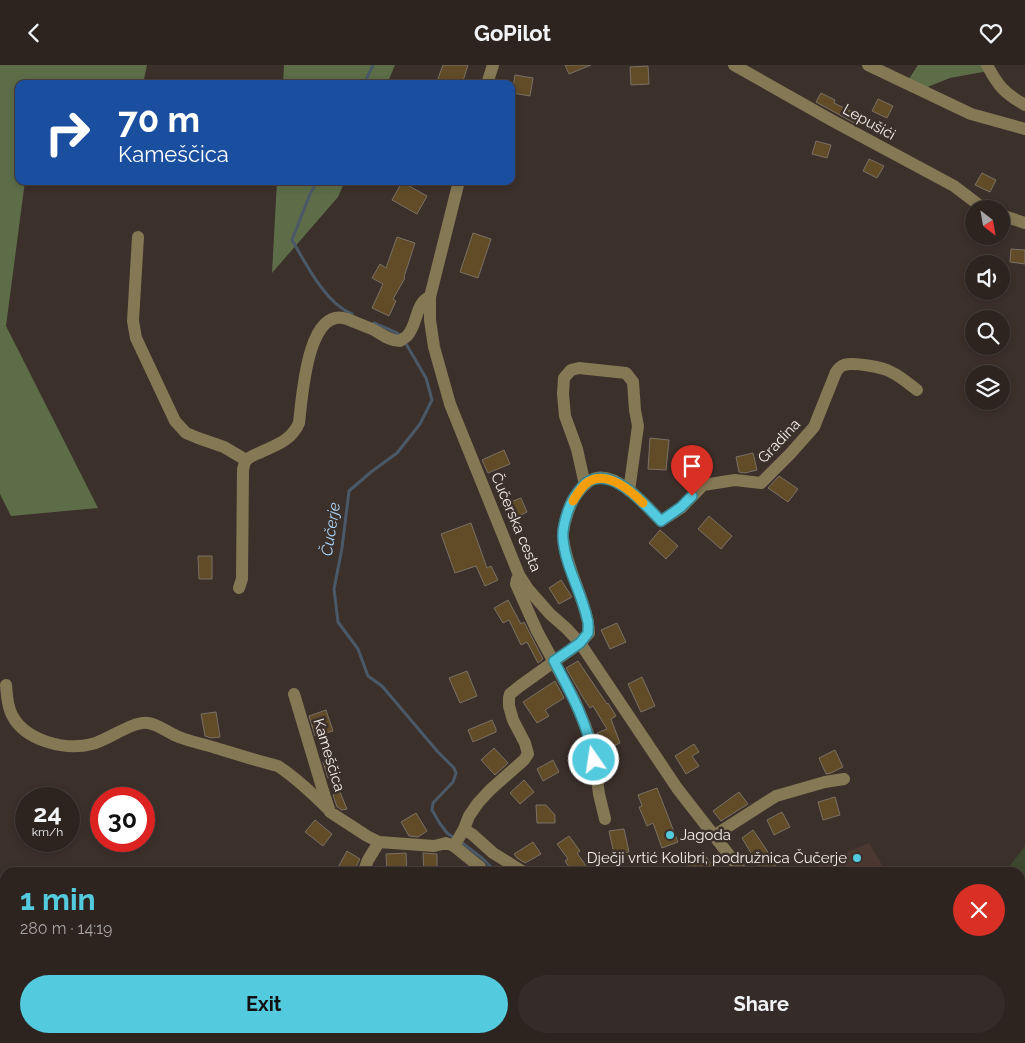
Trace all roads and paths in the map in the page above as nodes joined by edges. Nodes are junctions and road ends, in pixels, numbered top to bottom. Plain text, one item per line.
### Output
1 (493, 65) edge
2 (734, 65) edge
3 (868, 65) edge
4 (987, 65) edge
5 (488, 80) edge
6 (1025, 105) edge
7 (1025, 129) edge
8 (458, 185) edge
9 (972, 200) edge
10 (1010, 218) edge
11 (1025, 223) edge
12 (138, 237) dead end
13 (430, 297) junction
14 (917, 390) dead end
15 (246, 460) junction
16 (585, 485) junction
17 (628, 491) junction
18 (519, 575) junction
19 (240, 588) dead end
20 (580, 643) junction
21 (554, 661) junction
22 (6, 685) dead end
23 (294, 694) dead end
24 (844, 779) dead end
25 (333, 817) junction
26 (605, 819) dead end
27 (714, 835) junction
28 (458, 839) junction
29 (378, 842) junction
30 (365, 867) edge
31 (480, 867) edge
32 (516, 867) edge
33 (738, 867) edge

1 - 5 street
2 - 9 street, Lepušići
3 - 7 street
4 - 6 street
8 - 13 street, Čučerska cesta
10 - 11 street
12 - 15 street
13 - 15 street
13 - 18 street, Čučerska cesta
14 - 17 street, Gradina
15 - 19 street
16 - 17 street, Gradina
16 - 17 street
16 - 20 street
18 - 20 street, Čučerska cesta
18 - 21 street
20 - 21 street
20 - 27 street, Čučerska cesta
21 - 26 street
21 - 28 street
22 - 25 street
23 - 25 street, Kameščica
24 - 27 street
25 - 29 street, Kameščica
27 - 33 street, Čučerska cesta
28 - 29 street, Kameščica
28 - 31 street
28 - 32 street
29 - 30 street

